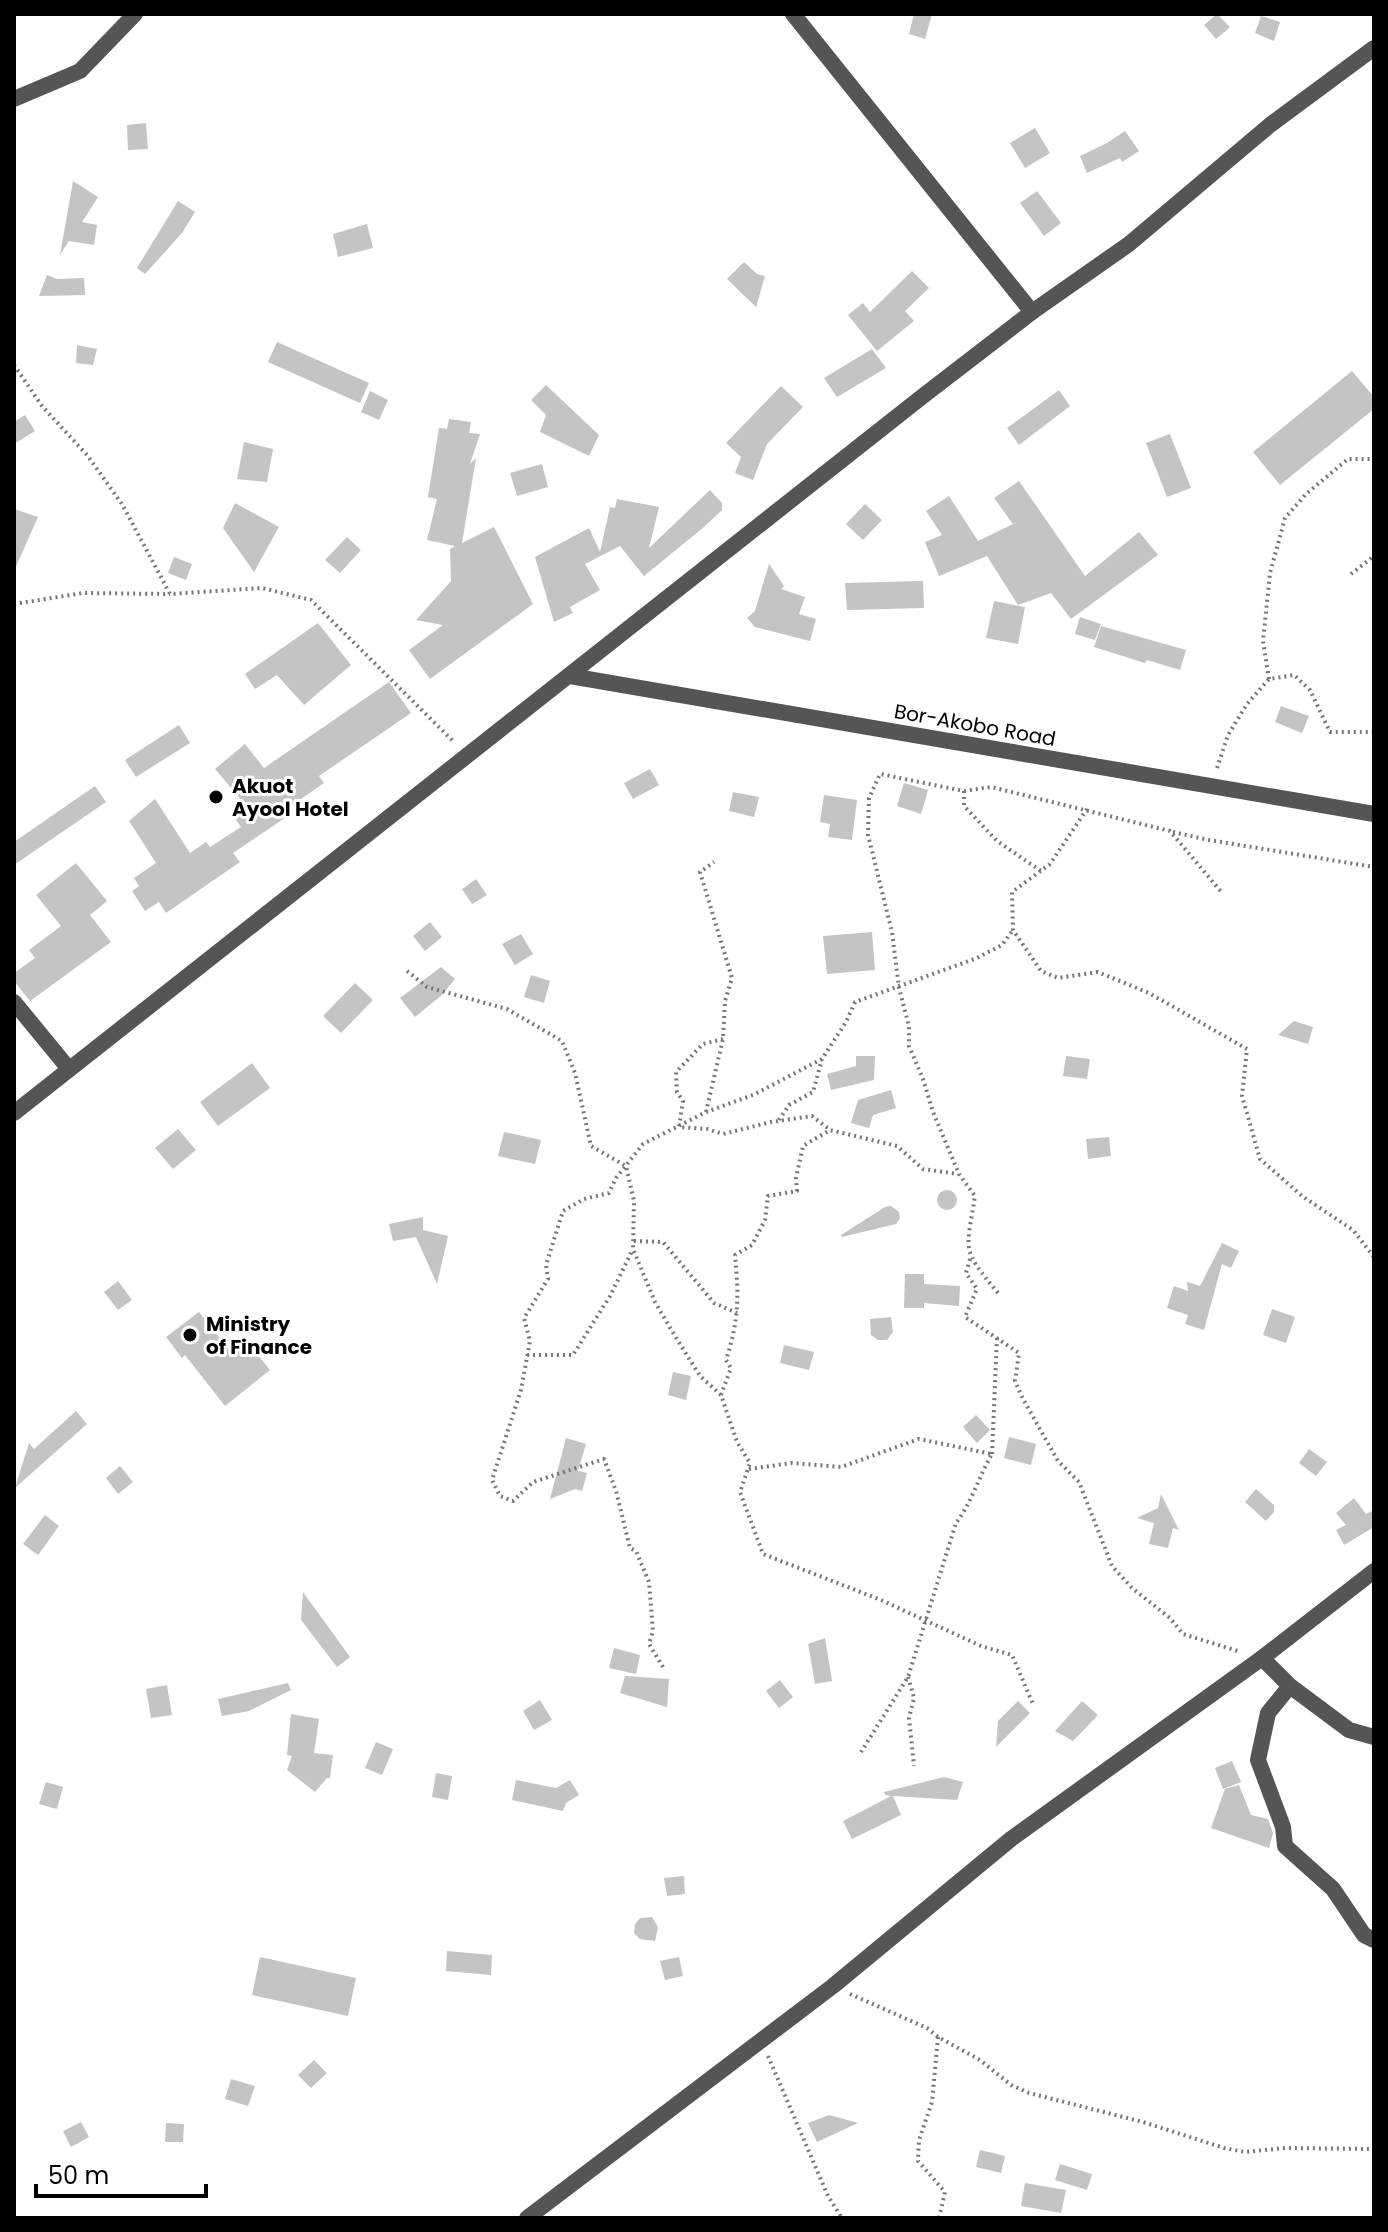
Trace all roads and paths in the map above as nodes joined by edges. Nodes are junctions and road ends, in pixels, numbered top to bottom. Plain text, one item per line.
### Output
1 (135, 14) edge
2 (793, 14) edge
3 (1374, 48) edge
4 (14, 99) edge
5 (1032, 312) junction
6 (14, 365) edge
7 (1374, 459) edge
8 (1374, 556) edge
9 (1351, 574) dead end
10 (170, 594) junction
11 (14, 604) edge
12 (570, 676) junction
13 (1269, 679) junction
14 (1374, 732) edge
15 (468, 756) junction
16 (1210, 785) junction
17 (964, 791) junction
18 (1087, 809) junction
19 (1374, 814) edge
20 (1170, 831) junction
21 (714, 862) dead end
22 (1374, 867) edge
23 (1041, 871) junction
24 (1223, 894) dead end
25 (1013, 930) junction
26 (407, 971) dead end
27 (899, 988) junction
28 (14, 1002) edge
29 (723, 1039) junction
30 (822, 1059) junction
31 (69, 1069) junction
32 (706, 1112) junction
33 (14, 1113) edge
34 (779, 1120) junction
35 (679, 1127) junction
36 (830, 1130) junction
37 (626, 1166) junction
38 (959, 1174) junction
39 (633, 1241) junction
40 (633, 1249) junction
41 (1374, 1257) edge
42 (970, 1259) junction
43 (998, 1293) dead end
44 (737, 1313) junction
45 (997, 1338) junction
46 (527, 1355) junction
47 (721, 1395) junction
48 (992, 1454) junction
49 (748, 1469) junction
50 (1374, 1571) edge
51 (926, 1621) junction
52 (1262, 1658) junction
53 (663, 1667) dead end
54 (908, 1677) junction
55 (1290, 1686) junction
56 (1033, 1704) dead end
57 (1374, 1737) edge
58 (861, 1752) dead end
59 (914, 1766) dead end
60 (1374, 1940) edge
61 (833, 1986) junction
62 (938, 2037) junction
63 (762, 2041) junction
64 (1374, 2149) edge
65 (527, 2218) edge
66 (842, 2218) edge
67 (939, 2218) edge

1 - 4 street
2 - 5 street
3 - 5 street
5 - 12 street
6 - 10 path
7 - 13 path
8 - 9 path
10 - 11 path
10 - 15 path
12 - 15 street
12 - 16 street, Bor-Akobo Road
13 - 14 path
13 - 16 path
15 - 31 street
16 - 19 street, Bor-Akobo Road
17 - 18 path
17 - 23 path
17 - 27 path
18 - 20 path
18 - 23 path
20 - 22 path
20 - 24 path
21 - 29 path
23 - 25 path
25 - 27 path
25 - 41 path
26 - 37 path
27 - 30 path
27 - 38 path
28 - 31 street
29 - 32 path
29 - 35 path
30 - 32 path
30 - 34 path
31 - 33 street
32 - 35 path
34 - 35 path
34 - 36 path
35 - 37 path
36 - 38 path
36 - 44 path
37 - 39 path
37 - 46 path
38 - 42 path
39 - 40 path
39 - 44 path
40 - 46 path
40 - 47 path
42 - 43 path
42 - 45 path
44 - 47 path
45 - 48 path
45 - 52 path
46 - 53 path
47 - 49 path
48 - 49 path
48 - 51 path
49 - 51 path
50 - 52 street
51 - 54 path
51 - 56 path
52 - 55 street
52 - 61 street
54 - 58 path
54 - 59 path
55 - 57 street
55 - 60 street
61 - 62 path
61 - 63 street
62 - 64 path
62 - 67 path
63 - 65 street
63 - 66 path

